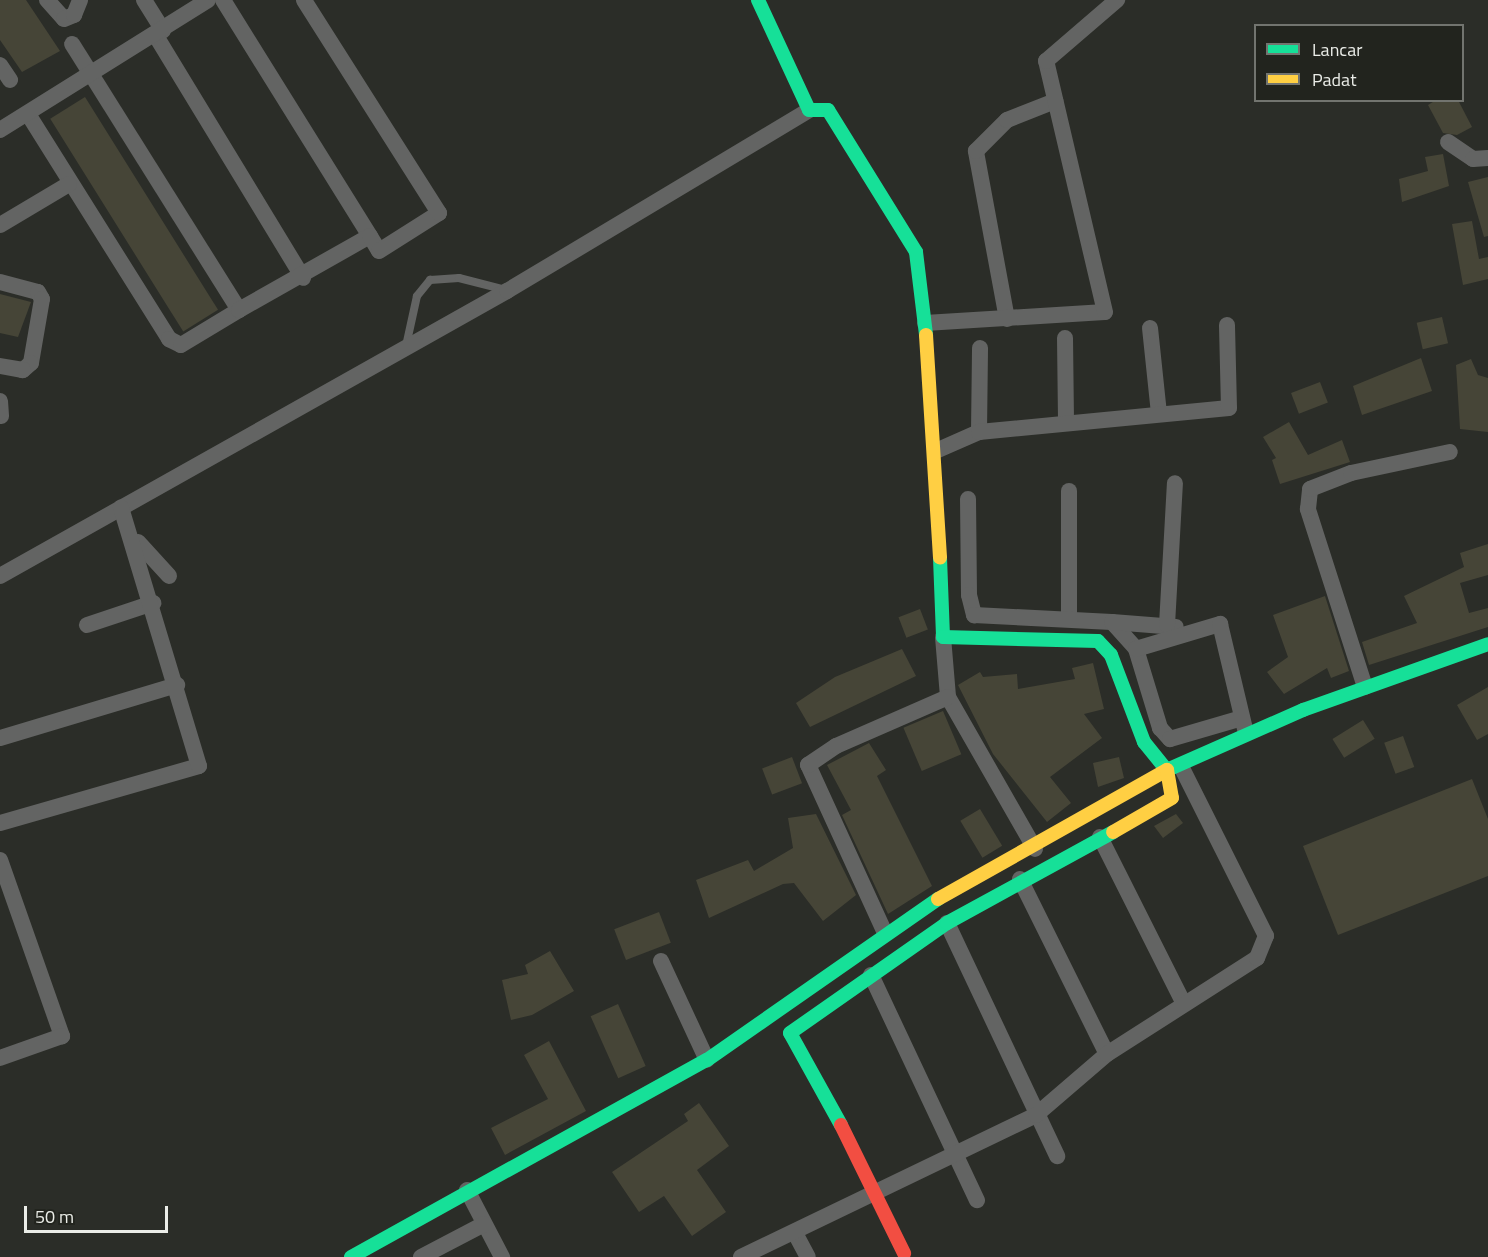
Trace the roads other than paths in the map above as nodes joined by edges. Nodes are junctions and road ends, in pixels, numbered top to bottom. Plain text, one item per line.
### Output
1 (47, 0) edge
2 (80, 0) edge
3 (144, 0) edge
4 (208, 0) edge
5 (224, 0) edge
6 (304, 0) edge
7 (758, 0) edge
8 (1117, 0) edge
9 (159, 34) junction
10 (72, 44) dead end
11 (0, 65) edge
12 (92, 74) junction
13 (10, 80) dead end
14 (1055, 101) junction
15 (809, 110) junction
16 (28, 114) junction
17 (0, 130) edge
18 (1448, 142) dead end
19 (1488, 158) edge
20 (69, 184) junction
21 (0, 225) edge
22 (370, 236) junction
23 (303, 278) junction
24 (0, 282) edge
25 (507, 291) junction
26 (239, 310) junction
27 (1006, 319) junction
28 (925, 322) junction
29 (1227, 325) dead end
30 (1150, 328) dead end
31 (1065, 338) dead end
32 (406, 346) junction
33 (980, 348) dead end
34 (0, 366) edge
35 (1159, 414) junction
36 (1066, 423) junction
37 (979, 432) junction
38 (938, 450) junction
39 (1450, 452) dead end
40 (1175, 483) dead end
41 (1069, 490) dead end
42 (968, 499) dead end
43 (121, 508) junction
44 (135, 539) junction
45 (0, 576) edge
46 (169, 576) dead end
47 (153, 603) junction
48 (1069, 618) junction
49 (1112, 622) junction
50 (87, 626) dead end
51 (1167, 626) junction
52 (1189, 630) junction
53 (943, 637) junction
54 (1488, 644) edge
55 (1136, 649) junction
56 (177, 685) junction
57 (1365, 687) junction
58 (948, 697) junction
59 (1242, 718) junction
60 (1246, 737) junction
61 (0, 738) edge
62 (1174, 769) junction
63 (0, 823) edge
64 (1100, 837) junction
65 (1035, 849) junction
66 (0, 860) edge
67 (1020, 879) junction
68 (947, 923) junction
69 (885, 933) junction
70 (661, 962) dead end
71 (871, 975) junction
72 (1183, 1002) junction
73 (1107, 1054) junction
74 (0, 1058) edge
75 (707, 1059) junction
76 (1036, 1115) junction
77 (957, 1155) junction
78 (1057, 1156) dead end
79 (467, 1190) junction
80 (878, 1192) junction
81 (977, 1200) dead end
82 (484, 1224) junction
83 (795, 1233) junction
84 (904, 1253) dead end
85 (351, 1257) edge
86 (421, 1257) edge
87 (502, 1257) edge
88 (741, 1257) edge
89 (807, 1257) edge

1 - 2 street
3 - 9 street
4 - 9 street
5 - 22 street
6 - 22 street
7 - 15 street
8 - 14 street
9 - 12 street
9 - 23 street
10 - 12 street
11 - 13 street
12 - 16 street
12 - 26 street
14 - 27 street
14 - 27 street
15 - 25 street
15 - 28 street
16 - 17 street
16 - 20 street
18 - 19 street
20 - 21 street
20 - 26 street
22 - 23 street
23 - 26 street
24 - 34 street
25 - 32 street
25 - 32 lane
27 - 28 street
28 - 38 street
29 - 35 street
30 - 35 street
31 - 36 street
32 - 43 street
33 - 37 street
35 - 36 street
36 - 37 street
37 - 38 street
38 - 53 street
39 - 57 street
40 - 51 street
41 - 48 street
42 - 48 street
43 - 44 street
43 - 45 street
44 - 46 street
44 - 47 street
47 - 50 street
47 - 56 street
48 - 49 street
49 - 51 street
49 - 55 street
51 - 52 street
52 - 55 street
52 - 59 street
53 - 58 street
53 - 62 street
54 - 57 street
55 - 59 street
56 - 61 street
56 - 63 street
57 - 60 street
58 - 65 street
58 - 69 street
59 - 60 street
60 - 62 street
62 - 64 street
62 - 65 street
62 - 72 street
64 - 67 street
64 - 72 street
65 - 69 street
66 - 74 street
67 - 68 street
67 - 73 street
68 - 71 street
68 - 76 street
69 - 75 street
70 - 75 street
71 - 77 street
71 - 80 street
72 - 73 street
73 - 76 street
75 - 79 street
76 - 77 street
76 - 78 street
77 - 80 street
77 - 81 street
79 - 82 street
79 - 85 street
80 - 83 street
80 - 84 street
82 - 86 street
82 - 87 street
83 - 88 street
83 - 89 street

